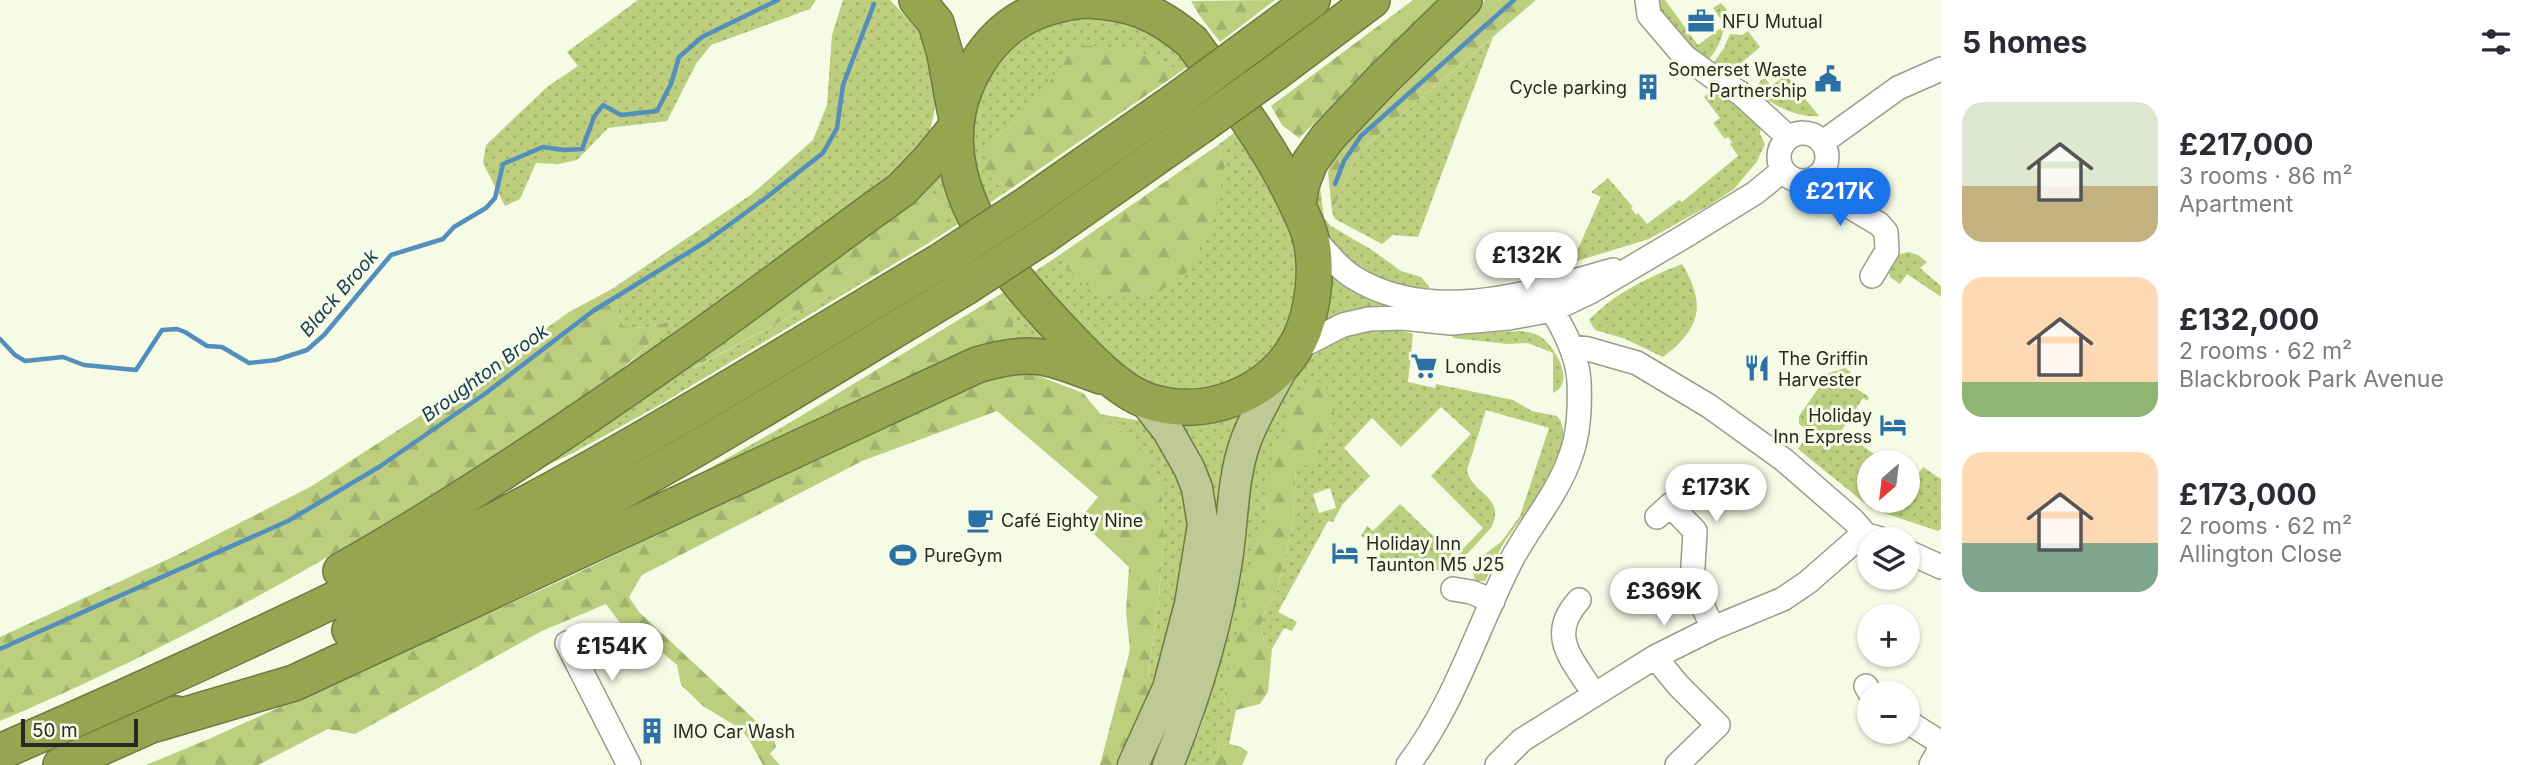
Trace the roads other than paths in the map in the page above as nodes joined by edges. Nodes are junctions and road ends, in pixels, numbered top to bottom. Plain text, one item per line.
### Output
1 (917, 0) edge
2 (1085, 0) edge
3 (1312, 0) edge
4 (1372, 0) edge
5 (1464, 0) edge
6 (1647, 0) edge
7 (1012, 12) edge
8 (1941, 69) edge
9 (955, 123) junction
10 (1788, 137) junction
11 (1822, 142) junction
12 (1782, 171) junction
13 (1816, 177) junction
14 (1304, 220) junction
15 (1639, 262) junction
16 (1872, 276) dead end
17 (1540, 289) junction
18 (1552, 310) junction
19 (1572, 347) junction
20 (1289, 358) junction
21 (1114, 381) junction
22 (1143, 399) junction
23 (1670, 504) dead end
24 (1861, 527) edge
25 (1857, 540) edge
26 (1920, 557) edge
27 (1941, 567) edge
28 (1453, 589) dead end
29 (1579, 600) dead end
30 (1493, 601) junction
31 (1713, 628) junction
32 (567, 643) dead end
33 (1655, 657) junction
34 (144, 690) junction
35 (1594, 694) junction
36 (155, 724) junction
37 (1920, 730) edge
38 (1941, 745) edge
39 (0, 752) edge
40 (61, 765) edge
41 (629, 765) edge
42 (1133, 765) edge
43 (1167, 765) edge
44 (1408, 765) edge
45 (1497, 765) edge
46 (1677, 765) edge
47 (1931, 765) edge

1 - 9 highway
2 - 7 highway
2 - 14 highway
3 - 34 highway, bridge
4 - 36 highway, bridge
5 - 14 highway
6 - 10 street
7 - 9 highway
8 - 11 street
9 - 21 highway
9 - 34 highway
10 - 11 street
10 - 12 street
11 - 13 street
12 - 13 street
12 - 15 street
13 - 16 street
14 - 17 street
14 - 20 highway
15 - 17 street
15 - 18 street
17 - 18 street
18 - 19 street
18 - 20 street
19 - 24 street
19 - 30 street
20 - 22 highway
20 - 43 main road
21 - 22 highway
21 - 36 highway
22 - 42 main road
23 - 31 street
25 - 31 street
26 - 27 street
28 - 30 street
29 - 35 street
30 - 44 street
31 - 33 street
32 - 41 street
33 - 35 street
33 - 46 street
34 - 39 highway
35 - 45 street
36 - 40 highway
37 - 38 street
38 - 47 street

